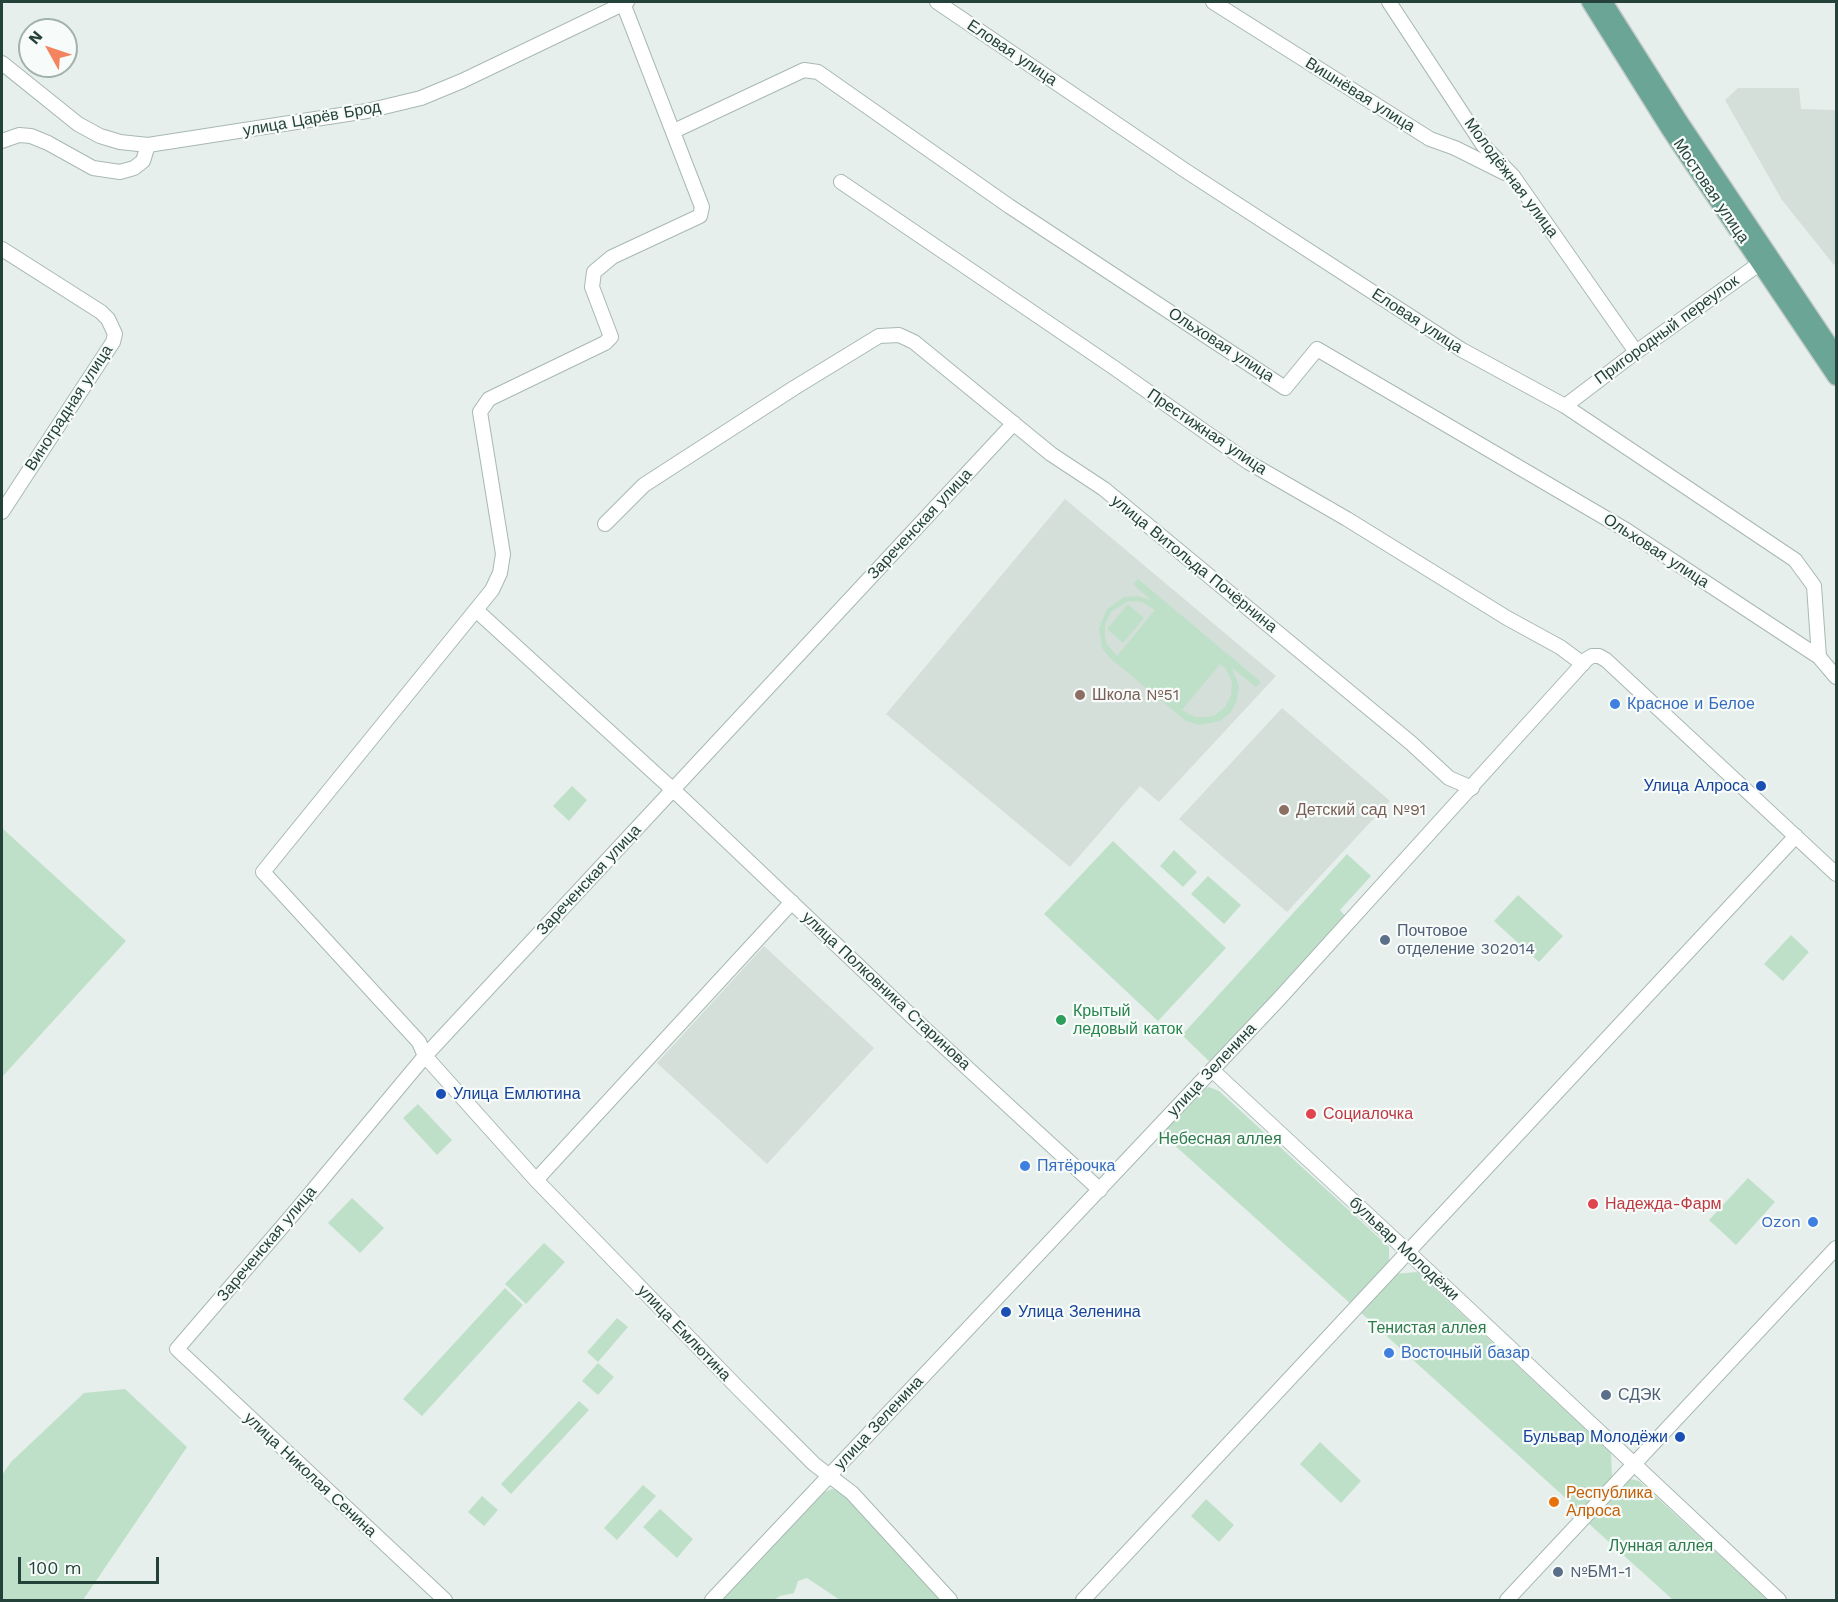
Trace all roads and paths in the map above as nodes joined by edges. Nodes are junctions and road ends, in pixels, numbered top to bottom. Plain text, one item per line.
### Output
1 (625, 2) edge
2 (937, 2) edge
3 (1213, 2) edge
4 (1389, 2) edge
5 (1590, 2) edge
6 (1604, 2) edge
7 (2, 63) edge
8 (674, 130) junction
9 (2, 141) edge
10 (148, 145) junction
11 (1513, 176) junction
12 (842, 182) dead end
13 (2, 249) edge
14 (1765, 260) junction
15 (1636, 352) junction
16 (1836, 355) edge
17 (1836, 377) edge
18 (1565, 406) junction
19 (1014, 423) junction
20 (2, 512) edge
21 (605, 524) dead end
22 (476, 610) junction
23 (1819, 657) junction
24 (1583, 664) junction
25 (1836, 677) edge
26 (1472, 788) junction
27 (673, 790) junction
28 (1796, 836) junction
29 (1836, 874) edge
30 (792, 902) junction
31 (425, 1056) junction
32 (1212, 1070) junction
33 (536, 1180) junction
34 (1100, 1190) junction
35 (1836, 1248) edge
36 (1408, 1252) junction
37 (177, 1349) joint
38 (1634, 1465) junction
39 (829, 1475) junction
40 (445, 1600) edge
41 (712, 1600) edge
42 (950, 1600) edge
43 (1083, 1600) edge
44 (1507, 1600) edge
45 (1779, 1600) edge

1 - 8 street
1 - 10 street, улица Царёв Брод
2 - 18 street, Еловая улица
3 - 11 street, Вишнёвая улица
4 - 11 street, Молодёжная улица
5 - 14 main road, Мостовая улица
6 - 14 main road, Мостовая улица
7 - 10 street, улица Царёв Брод
8 - 22 street
8 - 23 street, Ольховая улица
9 - 10 street
11 - 15 street, Молодёжная улица
12 - 24 street, Престижная улица
13 - 20 street, Виноградная улица
14 - 15 street, Пригородный переулок
14 - 16 main road, Мостовая улица
14 - 17 main road, Мостовая улица
15 - 18 street, Пригородный переулок
18 - 23 street, Еловая улица
19 - 21 street, улица Витольда Почёрнина
19 - 26 street, улица Витольда Почёрнина
19 - 27 street, Зареченская улица
22 - 27 street, улица Полковника Старинова
22 - 31 street, улица Емлютина
23 - 25 street
24 - 26 street, улица Зеленина
24 - 28 street
26 - 32 street, улица Зеленина
27 - 30 street, улица Полковника Старинова
27 - 31 street, Зареченская улица
28 - 29 street
28 - 36 street
30 - 33 street
30 - 34 street, улица Полковника Старинова
31 - 33 street, улица Емлютина
31 - 37 street, Зареченская улица
32 - 34 street, улица Зеленина
32 - 36 street, бульвар Молодёжи
33 - 39 street, улица Емлютина
34 - 39 street, улица Зеленина
35 - 38 street
36 - 38 street, бульвар Молодёжи
36 - 43 street
37 - 40 street, улица Николая Сенина
38 - 44 street
38 - 45 street, бульвар Молодёжи
39 - 41 street, улица Зеленина
39 - 42 street, улица Емлютина

